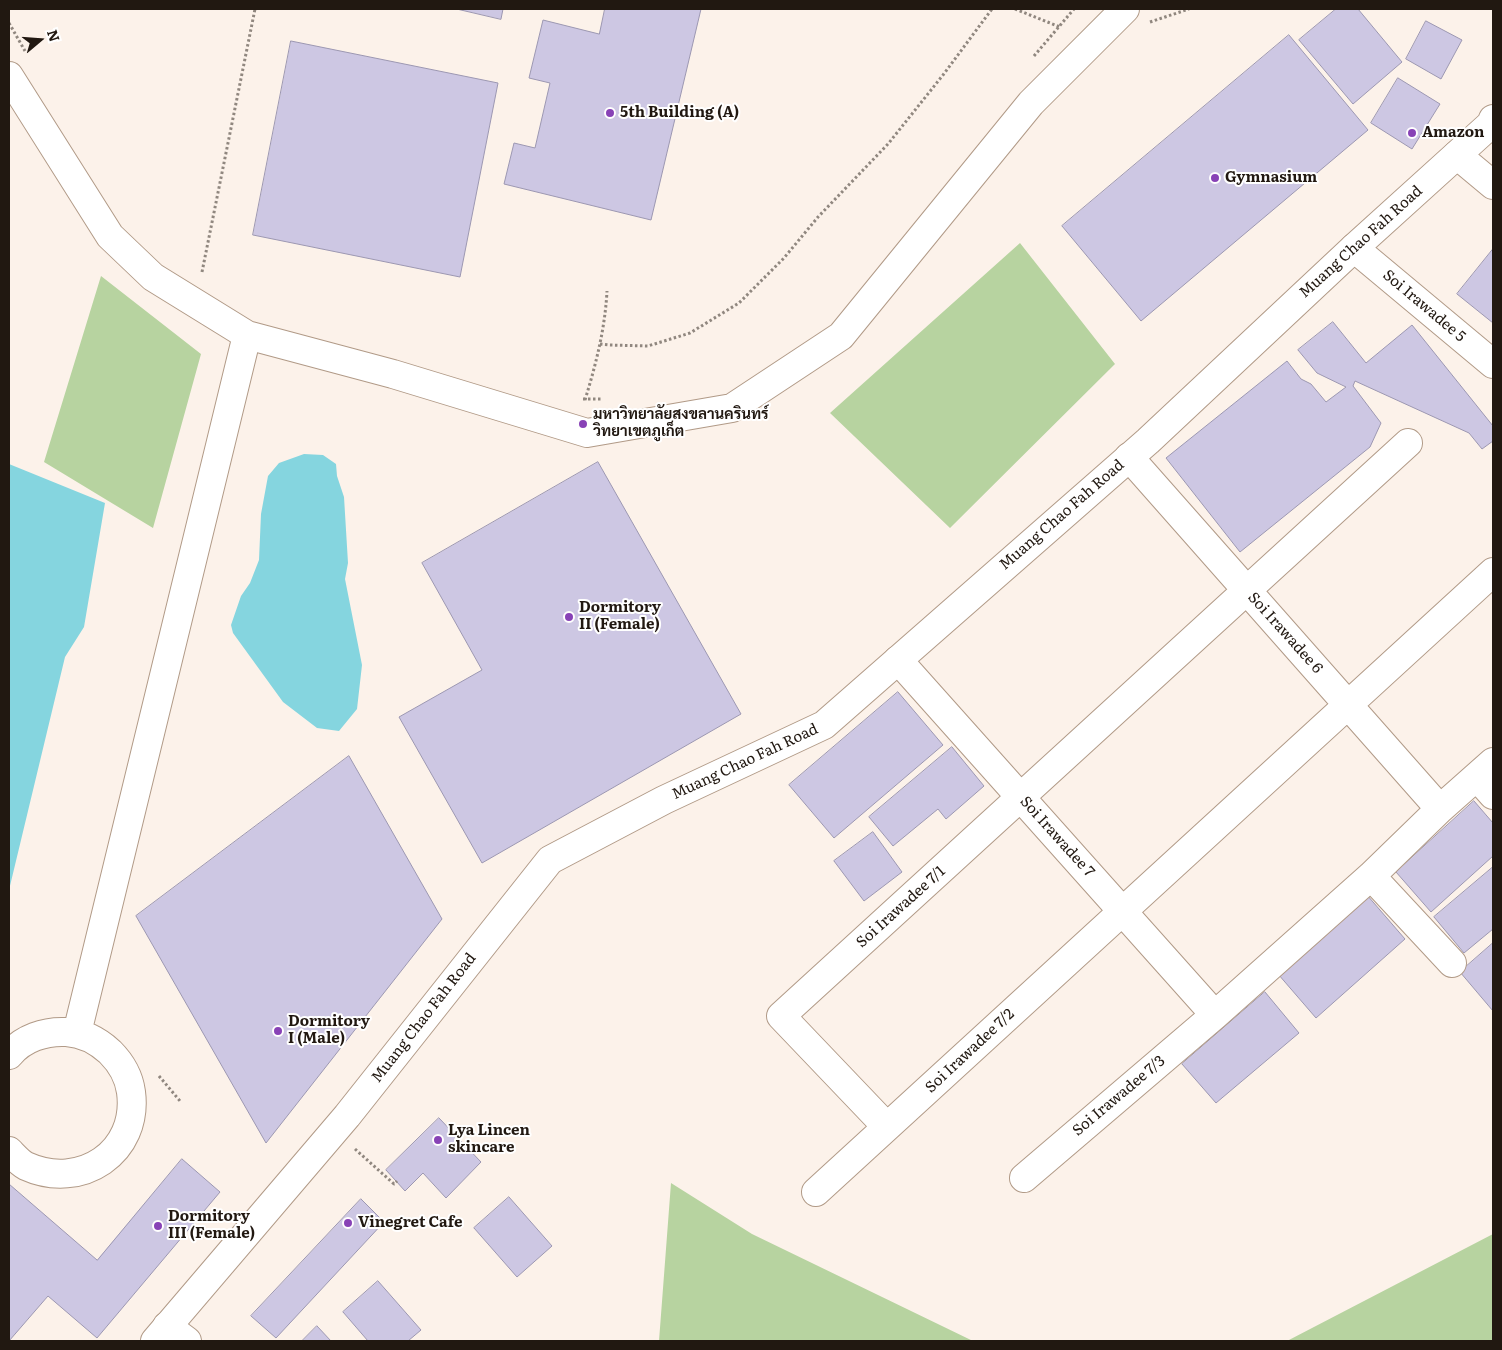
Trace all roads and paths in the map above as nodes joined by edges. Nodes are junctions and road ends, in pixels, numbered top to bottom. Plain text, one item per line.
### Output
1 (255, 9) edge
2 (992, 9) edge
3 (1015, 9) edge
4 (1074, 9) edge
5 (1125, 9) edge
6 (9, 24) edge
7 (1060, 27) junction
8 (28, 57) dead end
9 (1028, 62) dead end
10 (9, 76) edge
11 (1493, 119) edge
12 (1457, 154) junction
13 (1493, 185) edge
14 (1354, 248) junction
15 (200, 278) dead end
16 (607, 291) dead end
17 (247, 335) junction
18 (600, 344) junction
19 (1493, 364) edge
20 (577, 398) dead end
21 (604, 399) dead end
22 (585, 400) junction
23 (1408, 443) dead end
24 (1129, 456) junction
25 (1493, 572) edge
26 (1247, 590) junction
27 (898, 660) junction
28 (1348, 705) junction
29 (1488, 778) edge
30 (1021, 797) junction
31 (1440, 809) junction
32 (1371, 876) junction
33 (1124, 911) junction
34 (1452, 963) dead end
35 (1215, 1015) junction
36 (76, 1033) junction
37 (9, 1055) edge
38 (887, 1127) junction
39 (334, 1130) junction
40 (9, 1151) edge
41 (1024, 1178) dead end
42 (397, 1181) dead end
43 (816, 1192) dead end
44 (170, 1336) edge

1 - 15 path
2 - 18 path
3 - 7 path
4 - 7 path
5 - 17 street
6 - 8 path
7 - 9 path
10 - 17 street
11 - 12 street, Muang Chao Fah Road
12 - 13 street
12 - 14 street, Muang Chao Fah Road
14 - 19 street, Soi Irawadee 5
14 - 24 street, Muang Chao Fah Road
16 - 18 path
17 - 36 street
18 - 22 path
20 - 22 path
21 - 22 path
23 - 26 street, Soi Irawadee 7/1
24 - 26 street, Soi Irawadee 6
24 - 27 street, Muang Chao Fah Road
25 - 28 street, Soi Irawadee 7/2
26 - 28 street, Soi Irawadee 6
26 - 30 street, Soi Irawadee 7/1
27 - 30 street, Soi Irawadee 7
27 - 39 street, Muang Chao Fah Road
28 - 31 street, Soi Irawadee 6
28 - 33 street, Soi Irawadee 7/2
29 - 31 street, Soi Irawadee 7/3
30 - 33 street, Soi Irawadee 7
30 - 38 street, Soi Irawadee 7/1
31 - 32 street, Soi Irawadee 7/3
32 - 34 street
32 - 35 street, Soi Irawadee 7/3
33 - 35 street, Soi Irawadee 7
33 - 38 street, Soi Irawadee 7/2
35 - 41 street, Soi Irawadee 7/3
36 - 37 street
36 - 40 street
38 - 43 street, Soi Irawadee 7/2
39 - 42 path
39 - 44 street, Muang Chao Fah Road

